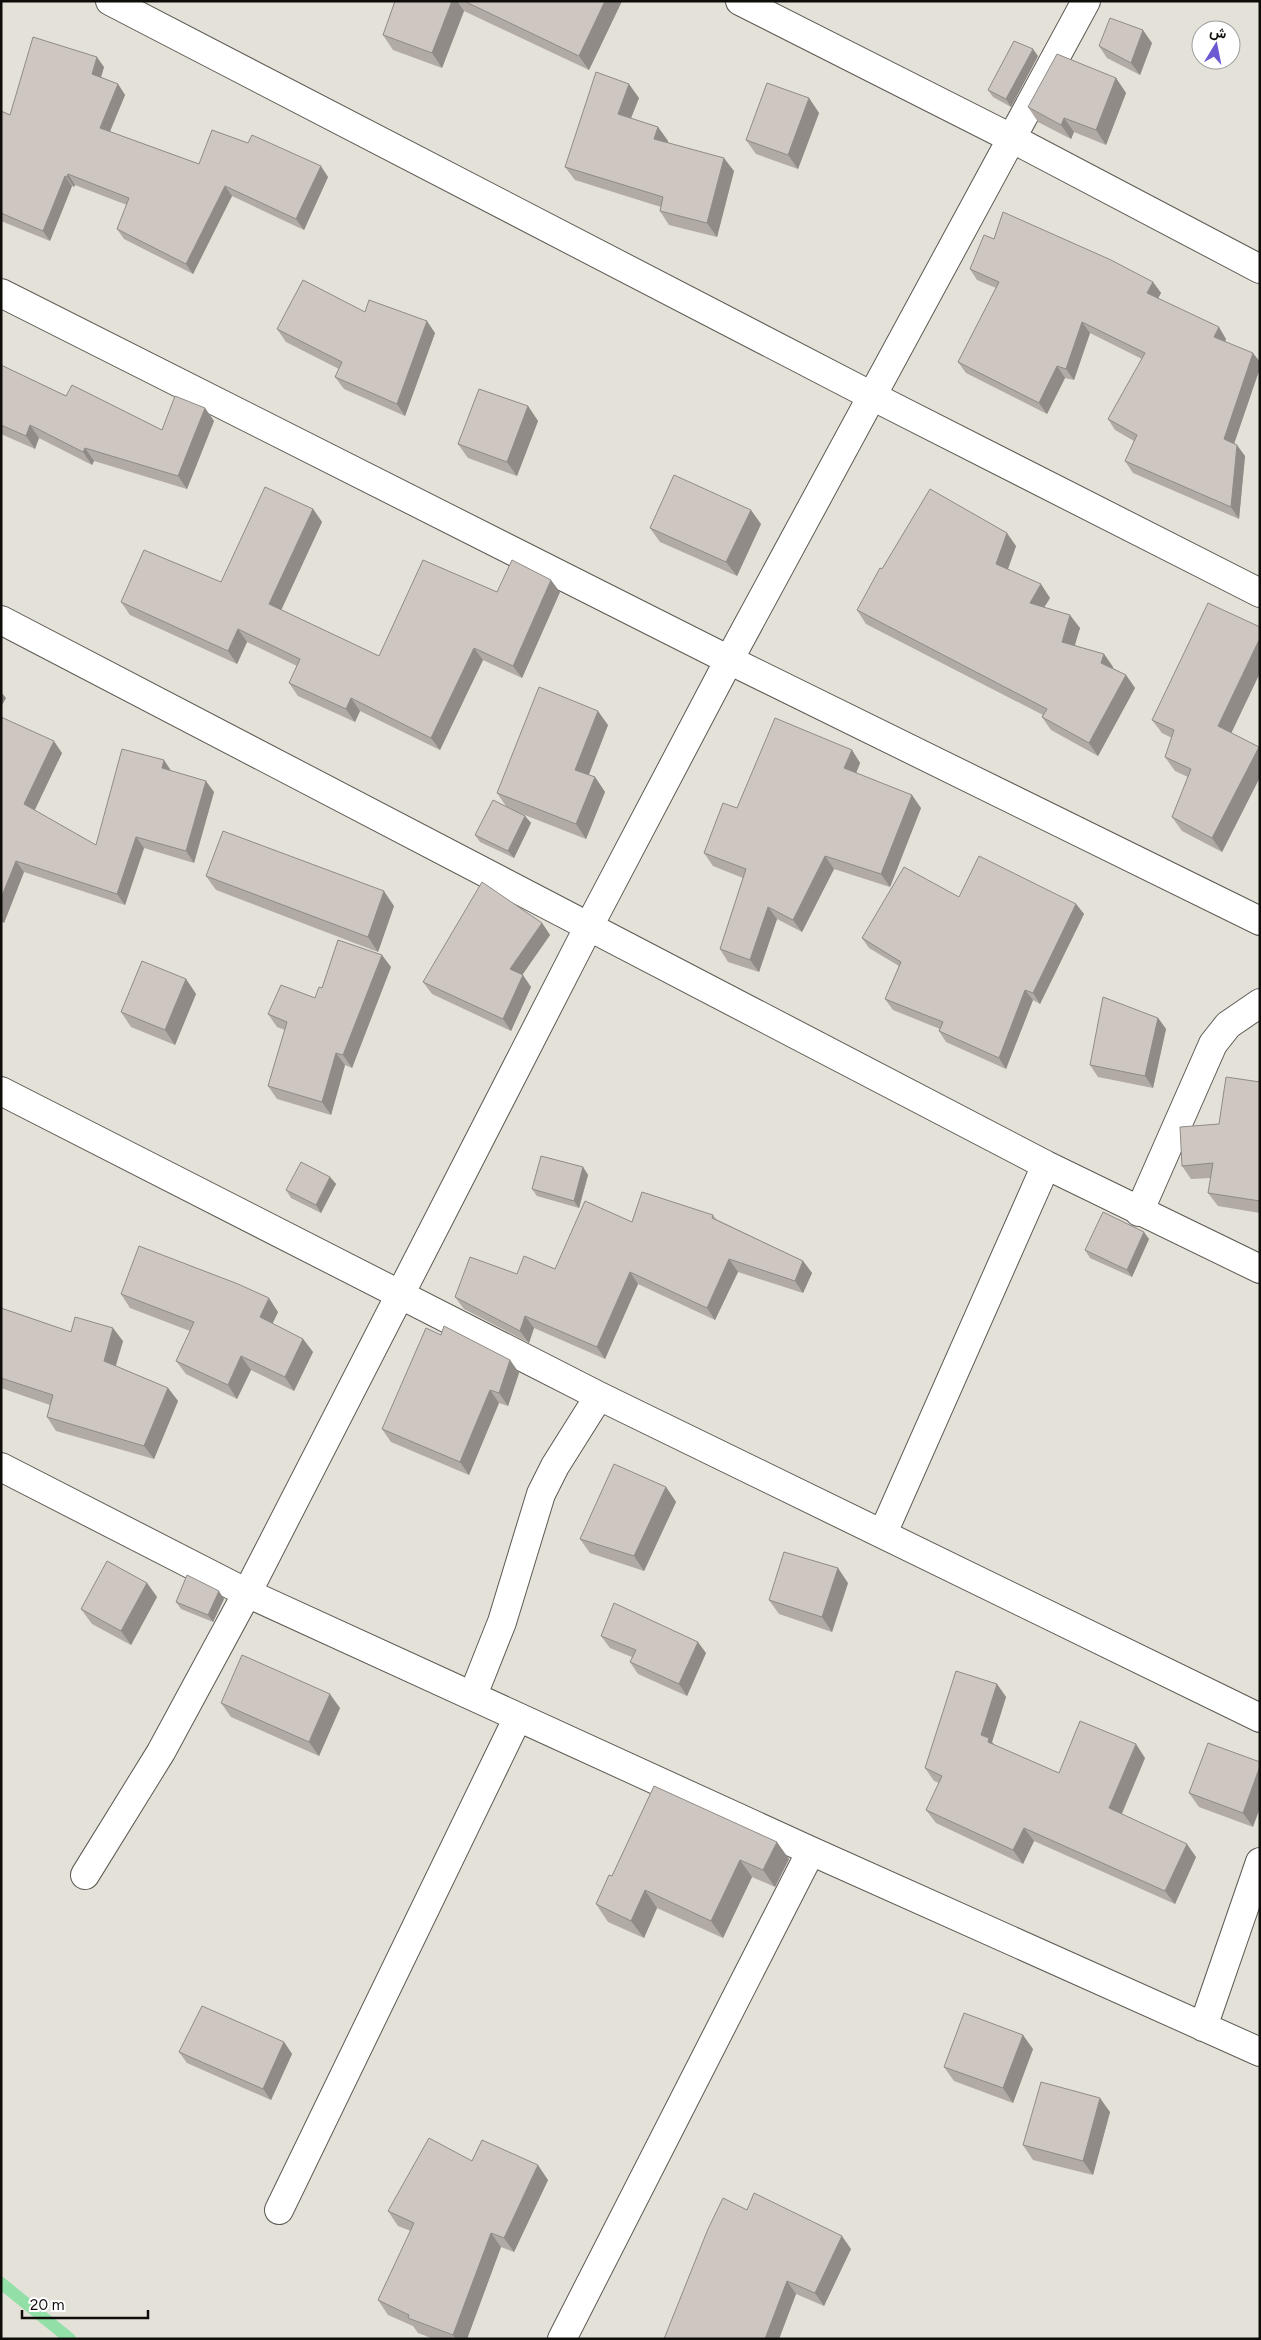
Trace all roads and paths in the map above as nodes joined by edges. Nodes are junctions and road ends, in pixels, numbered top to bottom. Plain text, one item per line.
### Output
1 (110, 1) edge
2 (740, 1) edge
3 (1086, 1) edge
4 (1013, 139) junction
5 (1260, 269) edge
6 (1, 293) edge
7 (872, 396) junction
8 (1260, 593) edge
9 (1, 620) edge
10 (729, 660) junction
11 (1260, 921) edge
12 (588, 928) junction
13 (1260, 1003) edge
14 (1, 1091) edge
15 (1046, 1166) junction
16 (1139, 1212) junction
17 (1260, 1269) edge
18 (400, 1295) junction
19 (599, 1396) junction
20 (1, 1467) edge
21 (883, 1533) junction
22 (247, 1593) junction
23 (472, 1695) junction
24 (518, 1717) junction
25 (1260, 1718) edge
26 (811, 1851) junction
27 (1260, 1862) edge
28 (85, 1875) dead end
29 (1203, 2027) junction
30 (1260, 2052) edge
31 (279, 2210) dead end
32 (562, 2339) edge

1 - 7 street
2 - 4 street
3 - 4 street
4 - 5 street
4 - 7 street
6 - 10 street
7 - 8 street
7 - 10 street
9 - 12 street
10 - 11 street
10 - 12 street
12 - 15 street
12 - 18 street
13 - 16 street
14 - 18 street
15 - 16 street
15 - 21 street
16 - 17 street
18 - 19 street
18 - 22 street
19 - 21 street
19 - 23 street
20 - 22 street
21 - 25 street
22 - 23 street
22 - 28 street
23 - 24 street
24 - 26 street
24 - 31 street
26 - 29 street
26 - 32 street
27 - 29 street
29 - 30 street

